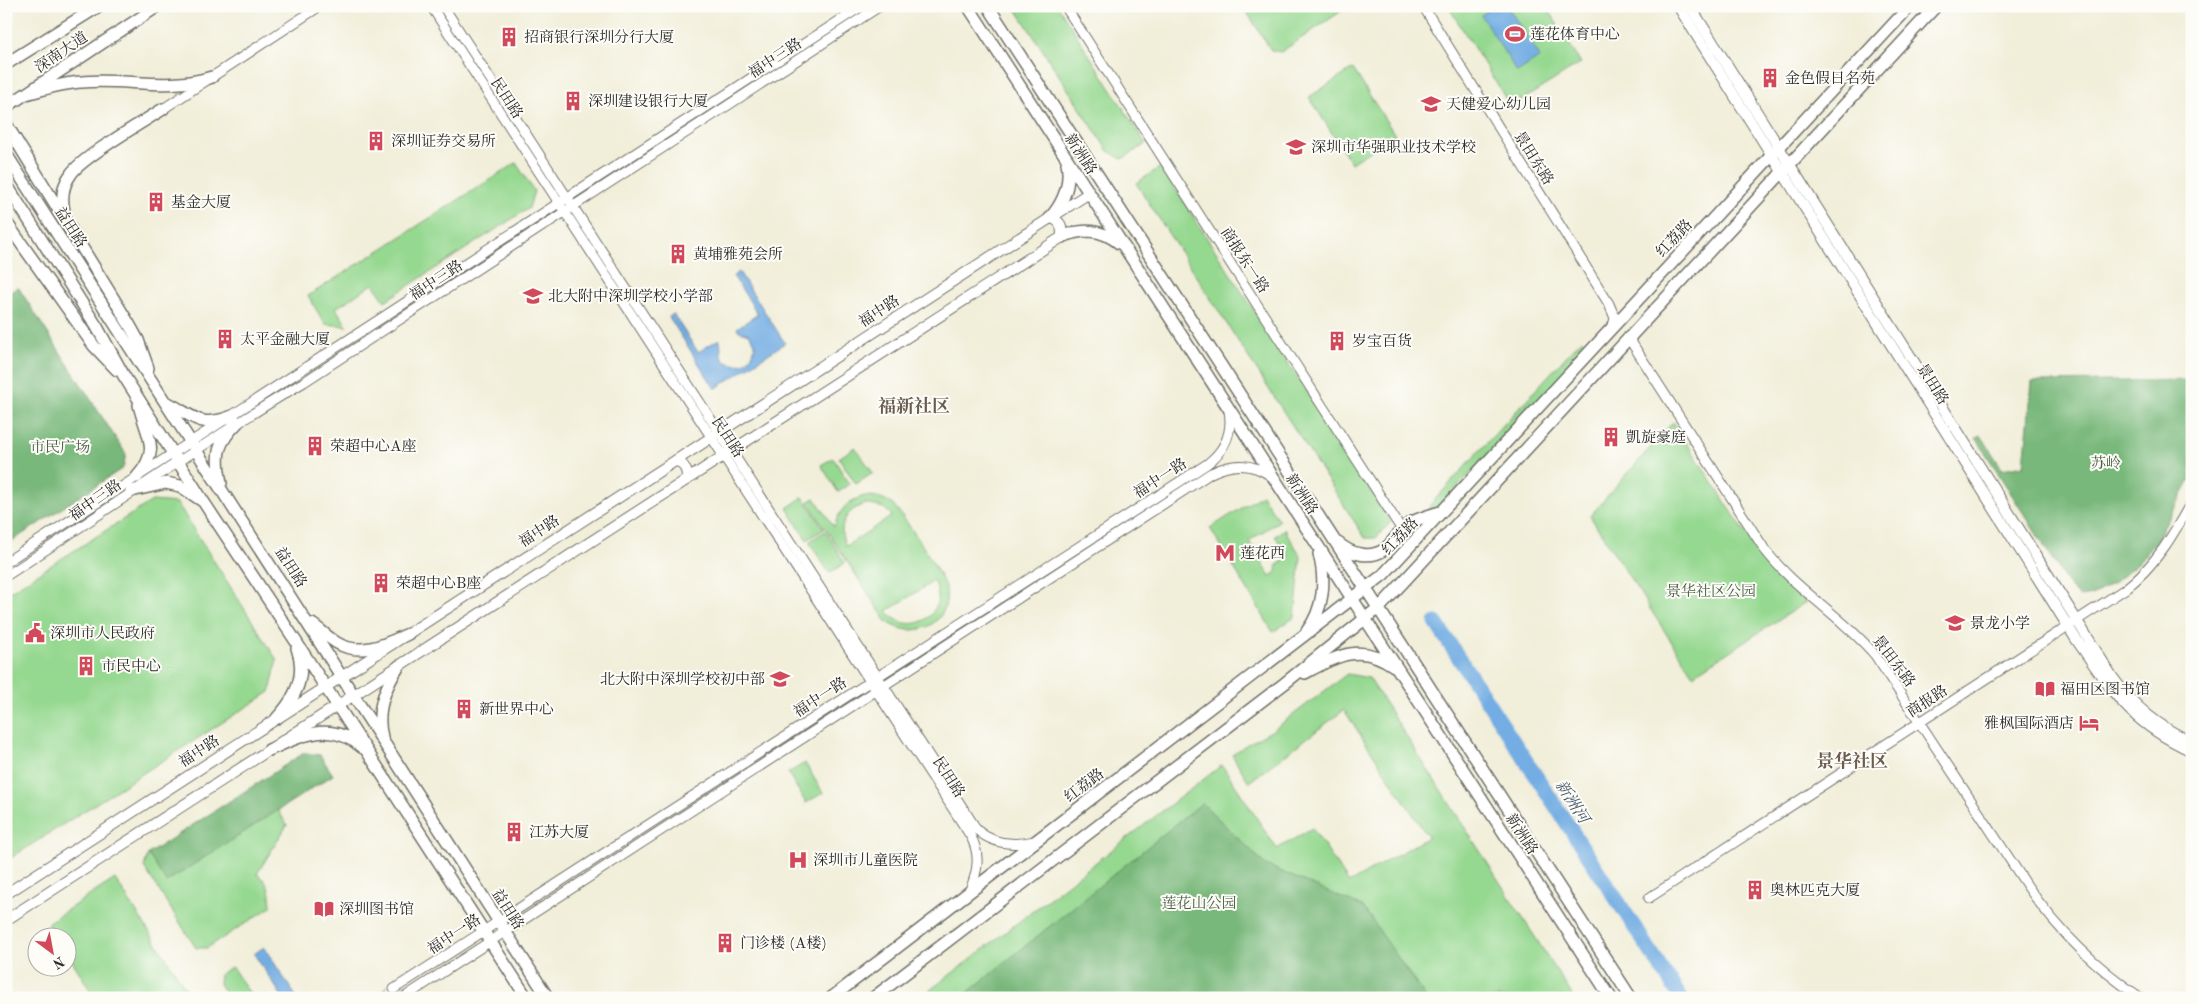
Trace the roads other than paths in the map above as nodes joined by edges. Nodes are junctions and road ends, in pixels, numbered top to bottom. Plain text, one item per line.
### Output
1 (158, 6) edge
2 (320, 6) edge
3 (431, 6) edge
4 (443, 6) edge
5 (862, 6) edge
6 (880, 6) edge
7 (960, 6) edge
8 (968, 6) edge
9 (988, 6) edge
10 (1065, 6) edge
11 (1423, 6) edge
12 (1428, 6) edge
13 (1678, 6) edge
14 (1690, 6) edge
15 (1910, 6) edge
16 (1936, 6) edge
17 (96, 8) edge
18 (977, 21) junction
19 (9, 60) edge
20 (212, 77) junction
21 (26, 94) junction
22 (6, 107) edge
23 (163, 109) joint
24 (6, 124) edge
25 (1775, 152) junction
26 (6, 154) edge
27 (1066, 158) junction
28 (1786, 169) junction
29 (6, 184) edge
30 (1089, 193) junction
31 (563, 200) junction
32 (573, 207) junction
33 (565, 212) junction
34 (1050, 218) junction
35 (6, 222) edge
36 (68, 224) junction
37 (1062, 237) junction
38 (1125, 249) junction
39 (1633, 304) junction
40 (1613, 326) junction
41 (1628, 337) junction
42 (124, 376) junction
43 (154, 386) junction
44 (136, 393) junction
45 (166, 402) junction
46 (1228, 408) junction
47 (235, 419) junction
48 (715, 435) junction
49 (194, 446) junction
50 (728, 454) junction
51 (176, 458) junction
52 (676, 460) junction
53 (137, 477) junction
54 (1273, 477) junction
55 (686, 480) junction
56 (222, 490) junction
57 (131, 491) junction
58 (203, 501) junction
59 (2192, 501) edge
60 (1444, 510) junction
61 (1402, 530) junction
62 (1331, 536) junction
63 (1314, 540) junction
64 (6, 562) edge
65 (6, 576) edge
66 (1366, 589) junction
67 (1352, 599) junction
68 (1378, 609) junction
69 (1365, 620) junction
70 (308, 622) junction
71 (2072, 623) junction
72 (408, 634) junction
73 (293, 637) junction
74 (1301, 638) junction
75 (399, 666) junction
76 (1398, 669) junction
77 (341, 677) junction
78 (874, 679) junction
79 (1285, 683) junction
80 (326, 687) junction
81 (880, 688) junction
82 (353, 696) junction
83 (338, 706) junction
84 (277, 718) junction
85 (1920, 722) junction
86 (2192, 742) edge
87 (386, 748) junction
88 (269, 750) junction
89 (2192, 750) edge
90 (371, 756) junction
91 (1038, 840) junction
92 (970, 890) junction
93 (6, 894) edge
94 (1649, 898) dead end
95 (6, 920) edge
96 (502, 926) junction
97 (484, 931) junction
98 (490, 941) junction
99 (394, 989) tunnel mouth
100 (403, 998) edge
101 (527, 998) edge
102 (548, 998) edge
103 (831, 998) edge
104 (873, 998) edge
105 (1611, 998) edge
106 (1631, 998) edge
107 (2141, 998) edge

1 - 21 main road, 深南大道
2 - 20 street
3 - 31 street, 民田路
4 - 31 street, 民田路
5 - 31 street, 福中三路
6 - 32 street, 福中三路
7 - 18 main road
8 - 18 main road, 新洲路
9 - 62 main road, 新洲路
10 - 61 street, 商报东一路
11 - 40 street, 景田东路
12 - 39 street, 景田东路
13 - 25 main road, 景田路
14 - 25 main road, 景田路
15 - 25 main road, 红荔路
16 - 28 main road
17 - 19 main road, 深南大道
18 - 27 main road, 新洲路
20 - 21 main road
20 - 23 street
21 - 22 main road, 深南大道
23 - 36 main road
24 - 36 main road
25 - 28 main road, 景田路
25 - 39 main road, 红荔路
26 - 43 main road, 益田路, bridge
27 - 30 main road, 新洲路
27 - 34 main road
28 - 41 main road
28 - 71 main road, 景田路
29 - 42 main road, 益田路
30 - 34 main road, 福中路
30 - 38 main road, 新洲路
31 - 32 street, 民田路
31 - 33 street, 民田路
31 - 47 street, 福中三路
32 - 33 street, 福中三路
32 - 48 street, 民田路
33 - 47 street, 福中三路
33 - 48 street, 民田路
34 - 37 main road
34 - 48 main road, 福中路
35 - 42 main road
36 - 43 main road
37 - 38 main road
37 - 50 main road
38 - 46 main road, 新洲路
39 - 40 main road, 红荔路
40 - 60 main road, 红荔路
41 - 68 main road
41 - 85 street, 景田东路
42 - 44 main road, 益田路
43 - 45 main road, 益田路
44 - 51 main road, 益田路
44 - 53 main road
45 - 47 main road
45 - 49 main road, 益田路
46 - 54 main road, 新洲路
46 - 78 street, 福中一路
47 - 49 street, 福中三路
47 - 56 main road
48 - 50 street, 民田路
48 - 52 main road, 福中路
49 - 51 street, 福中三路
49 - 56 main road, 益田路
50 - 55 main road
50 - 78 street, 民田路
51 - 53 street, 福中三路
51 - 57 street, 福中三路
51 - 58 main road, 益田路
52 - 55 main road
52 - 72 main road, 福中路
53 - 64 street, 福中三路
54 - 63 main road, 新洲路
54 - 81 street, 福中一路
55 - 75 main road
56 - 70 main road, 益田路
57 - 58 main road
57 - 65 street, 福中三路
58 - 73 main road, 益田路
59 - 71 street, 商报路
60 - 61 main road
60 - 66 main road, 红荔路
61 - 62 main road
62 - 66 main road, 新洲路
63 - 67 main road, 新洲路
63 - 74 main road
66 - 67 main road, 红荔路
66 - 68 main road, 新洲路
67 - 69 main road, 新洲路
67 - 74 main road, 红荔路
68 - 69 main road
68 - 106 main road, 新洲路
69 - 76 main road, 新洲路
69 - 79 main road
70 - 72 main road
70 - 77 main road, 益田路
71 - 85 street, 商报路
71 - 86 main road, 景田路
71 - 89 main road, 景田路
72 - 77 main road, 福中路
73 - 80 main road, 益田路
73 - 84 main road
74 - 91 main road, 红荔路
75 - 82 main road
75 - 87 main road
76 - 79 main road
76 - 105 main road, 新洲路
77 - 80 main road, 福中路
77 - 82 main road, 益田路
78 - 81 street, 民田路
78 - 96 street, 福中一路
79 - 104 main road
80 - 83 main road, 益田路
80 - 84 main road, 福中路
81 - 91 street, 民田路
81 - 92 street, 民田路
81 - 96 street, 福中一路
82 - 83 main road
82 - 87 main road, 益田路
83 - 88 main road
83 - 90 main road, 益田路
84 - 93 main road, 福中路
85 - 94 street, 商报路
85 - 107 street, 景田东路
87 - 96 main road, 益田路
88 - 90 main road
88 - 95 main road
90 - 97 main road, 益田路
91 - 92 main road, 红荔路
92 - 103 main road, 红荔路
96 - 97 street, 福中一路
96 - 98 street, 福中一路
96 - 102 main road, 益田路
97 - 98 main road, 益田路
97 - 99 street, 福中一路
98 - 100 street, 福中一路
98 - 101 main road, 益田路

